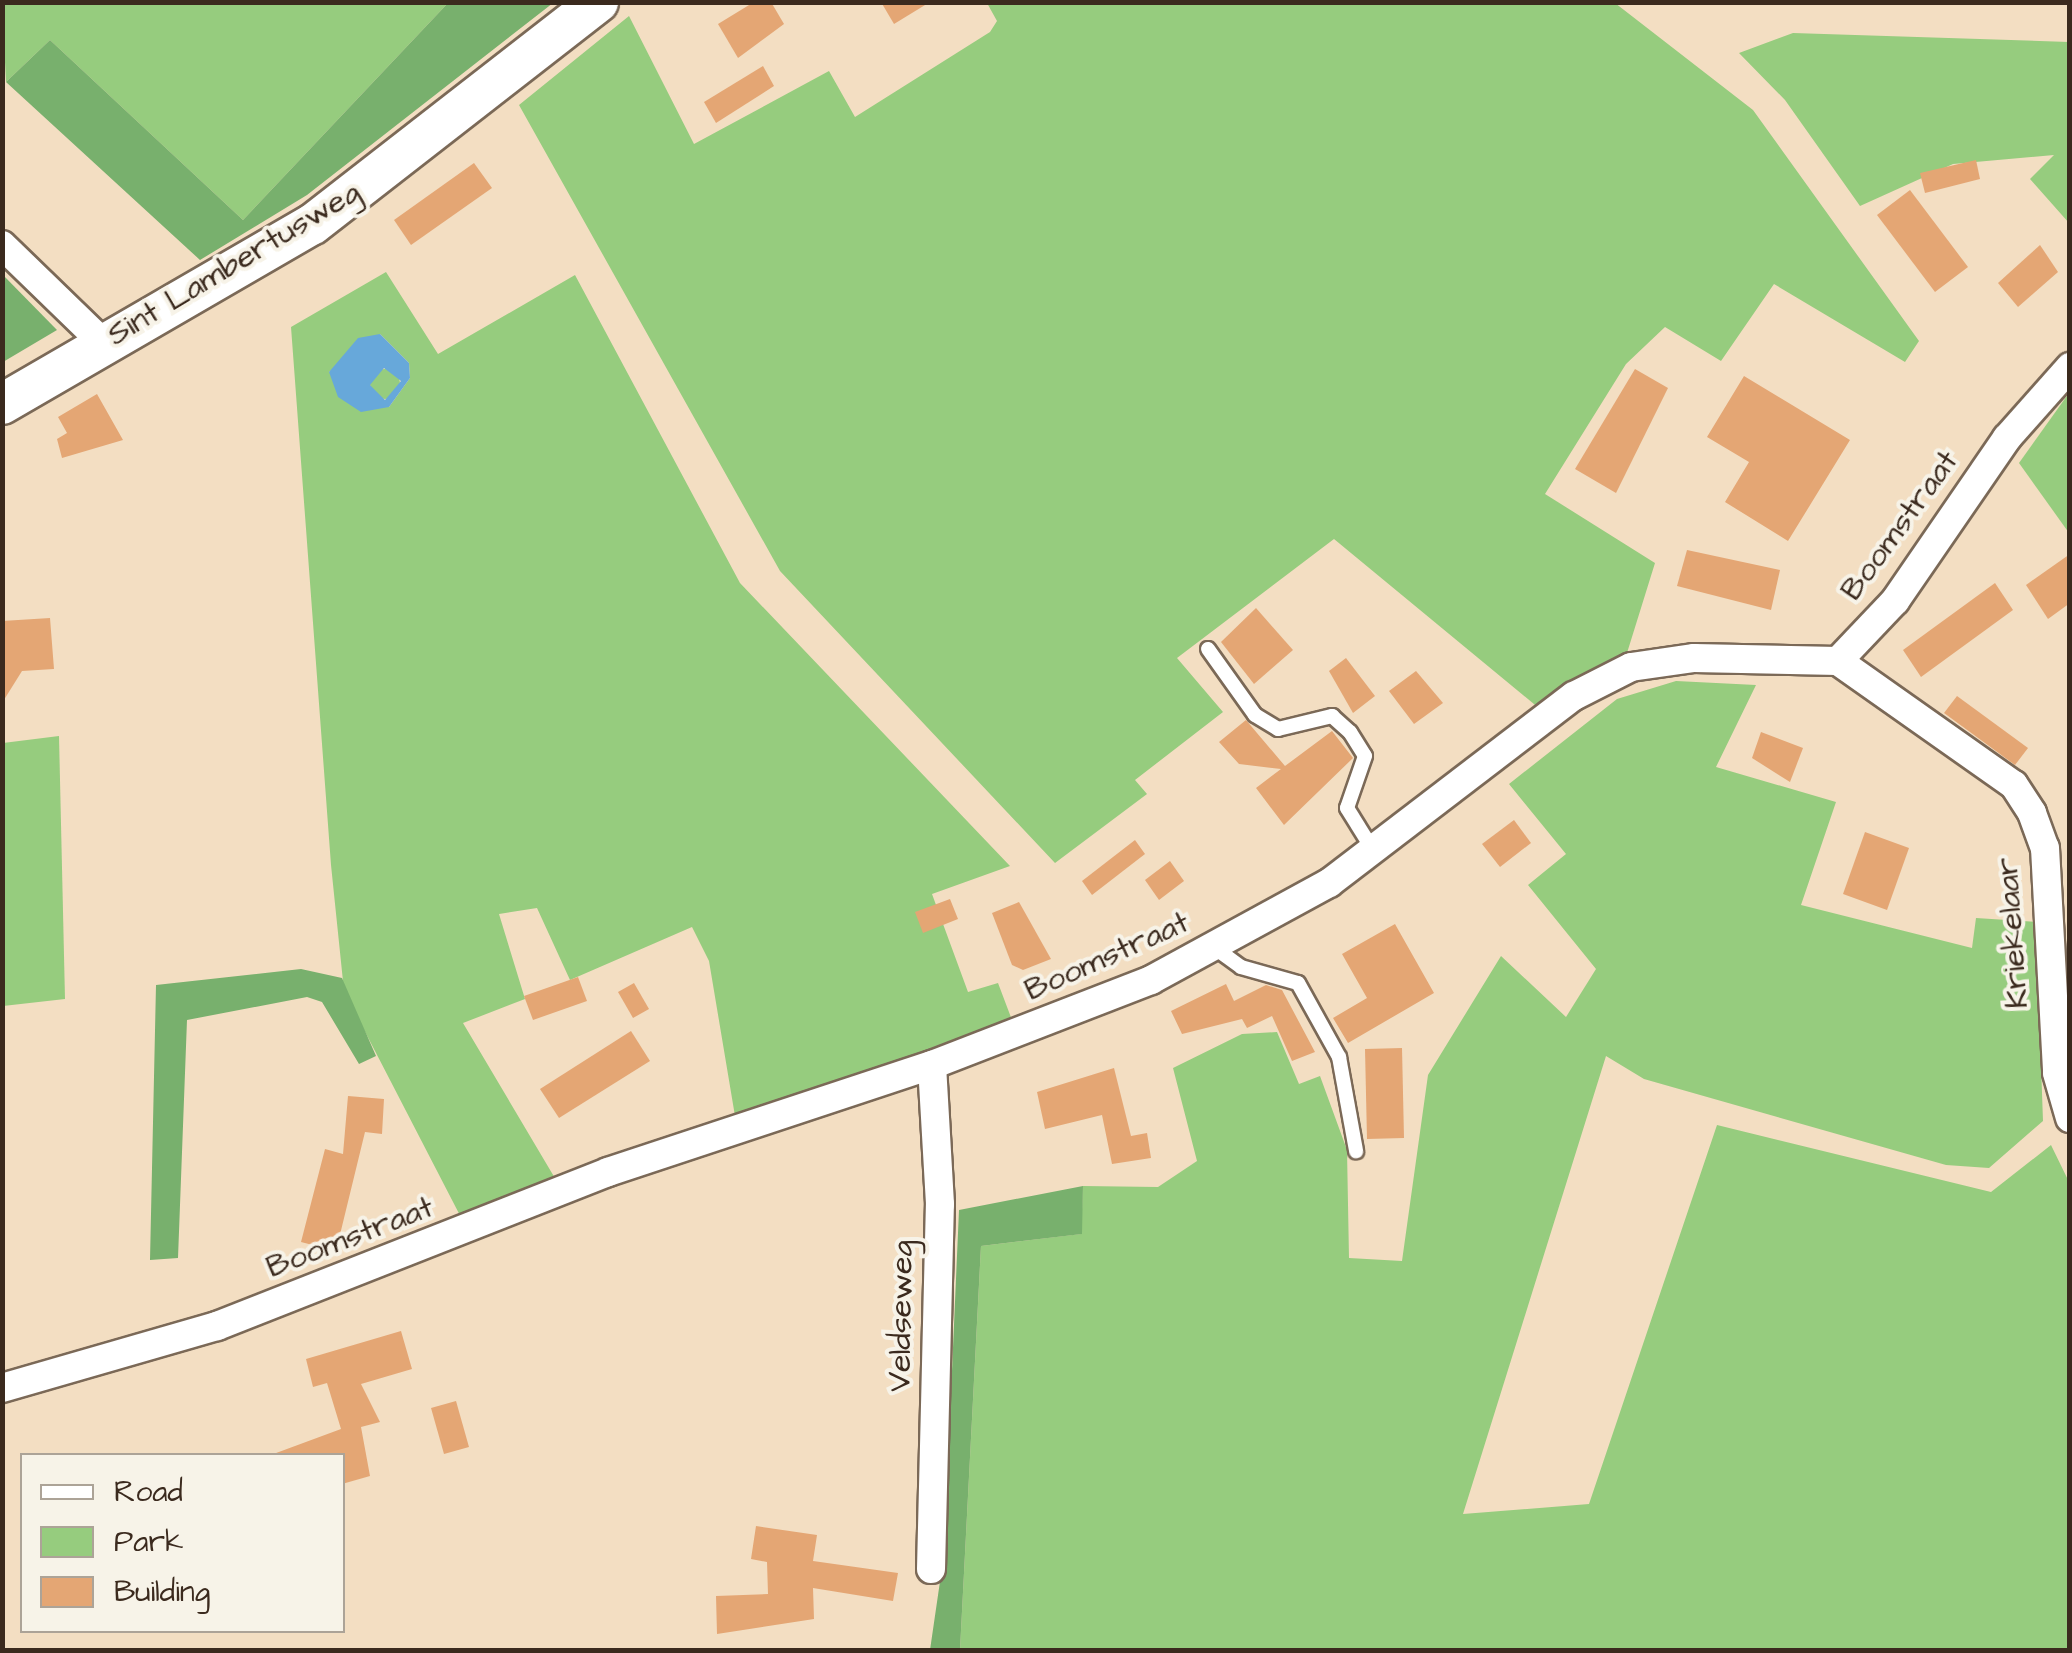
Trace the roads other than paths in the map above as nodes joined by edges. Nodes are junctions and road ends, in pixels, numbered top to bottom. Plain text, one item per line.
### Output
1 (598, 2) edge
2 (2, 246) edge
3 (103, 342) junction
4 (2070, 367) edge
5 (2, 404) edge
6 (1208, 649) dead end
7 (1838, 661) junction
8 (1373, 850) junction
9 (1215, 948) junction
10 (932, 1065) junction
11 (2070, 1118) edge
12 (1356, 1151) dead end
13 (2, 1388) edge
14 (931, 1569) dead end

1 - 3 street, Sint Lambertusweg
2 - 3 street
3 - 5 street, Sint Lambertusweg
4 - 7 street, Boomstraat
6 - 8 lane
7 - 8 street, Boomstraat
7 - 11 street, Kriekelaar
8 - 9 street, Boomstraat
9 - 10 street, Boomstraat
9 - 12 lane
10 - 13 street, Boomstraat
10 - 14 street, Veldseweg

